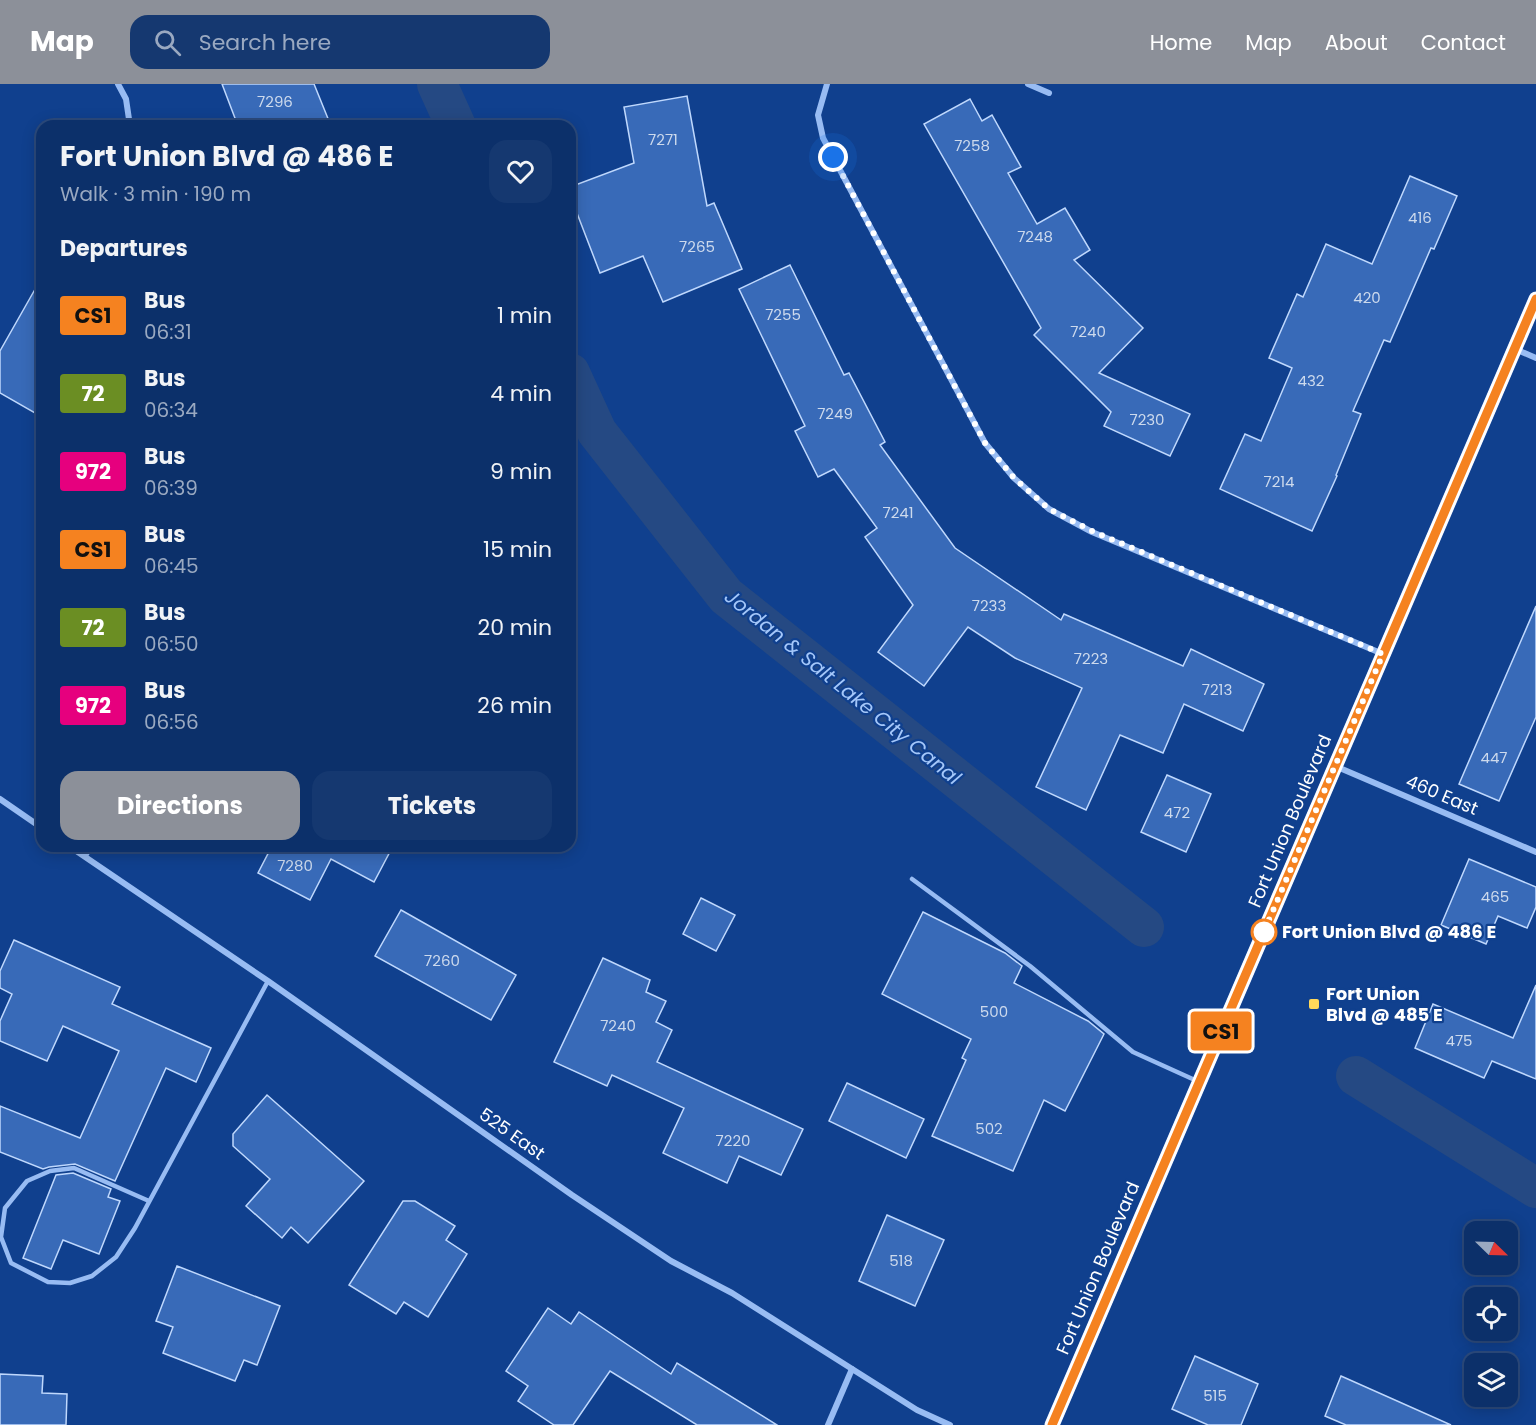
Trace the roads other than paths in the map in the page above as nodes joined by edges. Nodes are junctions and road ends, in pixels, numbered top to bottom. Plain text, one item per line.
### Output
1 (118, 84) edge
2 (827, 84) edge
3 (1028, 84) edge
4 (1049, 93) dead end
5 (129, 120) edge
6 (1536, 299) edge
7 (1515, 349) junction
8 (1536, 358) edge
9 (1383, 654) junction
10 (1335, 766) junction
11 (0, 799) edge
12 (36, 824) edge
13 (78, 852) edge
14 (89, 852) edge
15 (1536, 852) edge
16 (86, 857) junction
17 (912, 879) dead end
18 (268, 981) junction
19 (1199, 1082) junction
20 (149, 1201) junction
21 (852, 1369) junction
22 (828, 1425) edge
23 (950, 1425) edge
24 (1052, 1425) edge

1 - 5 street
2 - 9 street
3 - 4 street
6 - 7 main road, Fort Union Boulevard
7 - 8 street
7 - 9 main road, Fort Union Boulevard
9 - 10 main road, Fort Union Boulevard
10 - 15 street, 460 East
10 - 19 main road, Fort Union Boulevard
11 - 12 street
13 - 16 street, 525 East
14 - 16 lane
16 - 18 street, 525 East
17 - 19 lane
18 - 20 lane
18 - 21 street, 525 East
19 - 24 main road, Fort Union Boulevard
20 - 20 lane
21 - 22 street
21 - 23 street, 525 East

